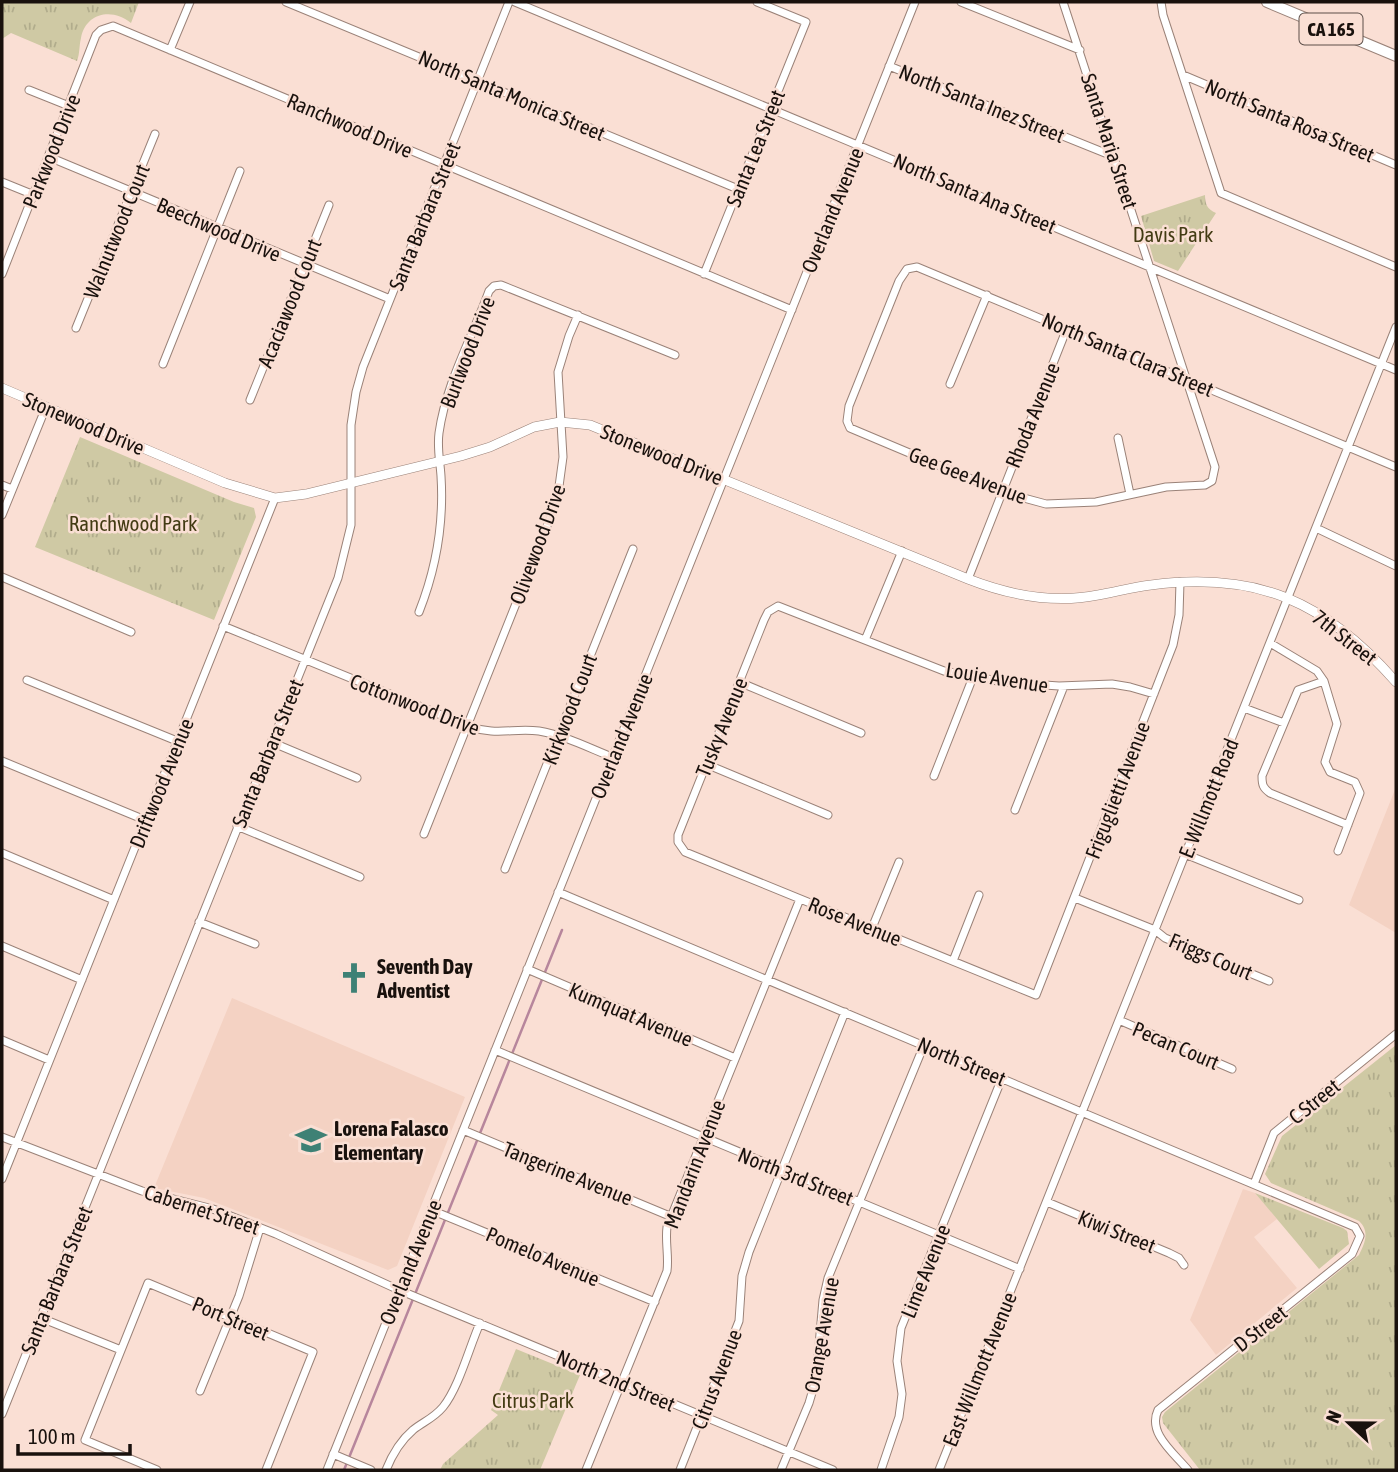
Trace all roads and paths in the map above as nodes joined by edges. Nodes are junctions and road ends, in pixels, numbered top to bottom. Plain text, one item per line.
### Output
1 (190, 2) edge
2 (286, 2) edge
3 (509, 2) edge
4 (515, 2) edge
5 (757, 2) edge
6 (915, 2) edge
7 (961, 2) edge
8 (1063, 2) edge
9 (1161, 2) edge
10 (1267, 2) edge
11 (101, 30) joint
12 (170, 50) junction
13 (1080, 50) junction
14 (1396, 56) edge
15 (889, 66) junction
16 (1183, 75) junction
17 (478, 81) junction
18 (29, 90) dead end
19 (69, 106) junction
20 (771, 108) junction
21 (155, 134) dead end
22 (858, 144) junction
23 (1115, 156) junction
24 (49, 157) junction
25 (445, 165) junction
26 (1396, 165) edge
27 (240, 171) dead end
28 (2, 182) edge
29 (738, 189) junction
30 (132, 192) junction
31 (34, 195) junction
32 (330, 205) dead end
33 (218, 228) junction
34 (305, 264) junction
35 (1151, 267) junction
36 (1396, 267) edge
37 (2, 274) edge
38 (704, 274) junction
39 (987, 295) junction
40 (390, 299) junction
41 (792, 310) junction
42 (578, 316) junction
43 (1396, 327) edge
44 (76, 328) dead end
45 (1067, 328) junction
46 (675, 355) dead end
47 (163, 364) dead end
48 (1382, 364) junction
49 (1396, 370) edge
50 (1188, 378) junction
51 (950, 384) dead end
52 (2, 388) edge
53 (250, 401) dead end
54 (46, 407) junction
55 (559, 422) junction
56 (850, 428) joint
57 (1118, 439) dead end
58 (1349, 447) junction
59 (439, 461) junction
60 (1396, 467) edge
61 (724, 479) junction
62 (1212, 481) joint
63 (351, 482) junction
64 (2, 485) edge
65 (12, 489) junction
66 (1002, 492) junction
67 (1130, 494) junction
68 (275, 498) junction
69 (2, 515) edge
70 (1316, 528) junction
71 (633, 549) dead end
72 (902, 551) junction
73 (1396, 566) edge
74 (2, 577) edge
75 (968, 579) junction
76 (1180, 582) junction
77 (1288, 598) junction
78 (419, 612) dead end
79 (768, 612) joint
80 (223, 626) junction
81 (131, 632) dead end
82 (865, 640) junction
83 (1270, 643) junction
84 (304, 660) junction
85 (973, 677) junction
86 (27, 680) dead end
87 (1324, 681) junction
88 (739, 682) junction
89 (1396, 682) edge
90 (1064, 686) junction
91 (1154, 694) junction
92 (1244, 708) junction
93 (1283, 723) junction
94 (468, 726) junction
95 (861, 733) dead end
96 (559, 736) junction
97 (177, 741) junction
98 (271, 742) junction
99 (612, 757) junction
100 (2, 761) edge
101 (706, 764) junction
102 (934, 776) dead end
103 (357, 778) dead end
104 (1015, 810) dead end
105 (828, 815) dead end
106 (145, 820) junction
107 (1348, 825) junction
108 (237, 826) junction
109 (424, 834) dead end
110 (678, 842) joint
111 (1338, 851) dead end
112 (2, 853) edge
113 (1185, 854) junction
114 (899, 862) dead end
115 (505, 869) dead end
116 (360, 877) dead end
117 (558, 892) junction
118 (979, 895) dead end
119 (1075, 898) junction
120 (800, 899) junction
121 (114, 900) junction
122 (1299, 900) dead end
123 (199, 922) junction
124 (872, 928) junction
125 (1155, 930) junction
126 (255, 944) dead end
127 (2, 946) edge
128 (953, 961) junction
129 (527, 970) junction
130 (767, 979) junction
131 (82, 980) junction
132 (1269, 981) dead end
133 (1036, 995) joint
134 (845, 1012) junction
135 (1119, 1020) junction
136 (1396, 1034) edge
137 (2, 1040) edge
138 (924, 1045) junction
139 (495, 1050) junction
140 (736, 1058) junction
141 (48, 1064) junction
142 (1232, 1069) dead end
143 (1002, 1078) junction
144 (1083, 1111) junction
145 (463, 1130) junction
146 (2, 1137) edge
147 (704, 1138) junction
148 (16, 1143) junction
149 (782, 1170) junction
150 (98, 1175) junction
151 (2, 1179) edge
152 (1254, 1184) junction
153 (1047, 1202) junction
154 (860, 1203) junction
155 (431, 1210) junction
156 (672, 1217) junction
157 (260, 1228) junction
158 (939, 1235) junction
159 (1360, 1237) joint
160 (1184, 1265) dead end
161 (1020, 1269) junction
162 (399, 1290) junction
163 (654, 1302) junction
164 (230, 1317) junction
165 (41, 1318) junction
166 (480, 1323) junction
167 (121, 1350) junction
168 (622, 1382) junction
169 (200, 1391) dead end
170 (2, 1414) edge
171 (702, 1415) junction
172 (788, 1451) junction
173 (333, 1454) junction
174 (157, 1470) edge
175 (266, 1470) edge
176 (327, 1470) edge
177 (371, 1470) edge
178 (386, 1470) edge
179 (586, 1470) edge
180 (680, 1470) edge
181 (781, 1470) edge
182 (833, 1470) edge
183 (881, 1470) edge
184 (939, 1470) edge
185 (1188, 1470) edge

1 - 12 street
2 - 17 street, North Santa Monica Street
3 - 17 street, Santa Barbara Street
4 - 20 street, North Santa Ana Street
5 - 20 street, Santa Lea Street
6 - 15 street, Overland Avenue
7 - 13 street
8 - 13 street, Santa Maria Street
9 - 16 street
10 - 14 main road, CA 165
11 - 12 street, Ranchwood Drive
11 - 19 street, Parkwood Drive
12 - 25 street, Ranchwood Drive
13 - 23 street, Santa Maria Street
15 - 22 street, Overland Avenue
15 - 23 street, North Santa Inez Street
16 - 26 street, North Santa Rosa Street
16 - 36 street
17 - 25 street, Santa Barbara Street
17 - 29 street, North Santa Monica Street
18 - 19 street
19 - 24 street, Parkwood Drive
20 - 22 street, North Santa Ana Street
20 - 29 street, Santa Lea Street
21 - 30 street, Walnutwood Court
22 - 35 street, North Santa Ana Street
22 - 41 street, Overland Avenue
23 - 35 street, Santa Maria Street
24 - 30 street, Beechwood Drive
24 - 31 street, Parkwood Drive
25 - 38 street, Ranchwood Drive
25 - 40 street, Santa Barbara Street
27 - 33 street
28 - 31 street
29 - 38 street, Santa Lea Street
30 - 33 street, Beechwood Drive
30 - 44 street, Walnutwood Court
31 - 37 street, Parkwood Drive
32 - 34 street, Acaciawood Court
33 - 34 street, Beechwood Drive
33 - 47 street
34 - 40 street, Beechwood Drive
34 - 53 street, Acaciawood Court
35 - 48 street, North Santa Ana Street
35 - 50 street, Santa Maria Street
38 - 41 street, Ranchwood Drive
39 - 45 street, North Santa Clara Street
39 - 51 street
39 - 56 street, North Santa Clara Street
40 - 63 street, Santa Barbara Street
41 - 61 street, Overland Avenue
42 - 46 street
42 - 55 street, Olivewood Drive
42 - 59 street, Burlwood Drive
43 - 48 street, E. Willmott Road
45 - 50 street, North Santa Clara Street
45 - 66 street, Rhoda Avenue
48 - 49 street, North Santa Ana Street
48 - 58 street, E. Willmott Road
50 - 58 street, North Santa Clara Street
50 - 62 street, Santa Maria Street
52 - 54 street, Stonewood Drive
54 - 65 street
54 - 68 street, Stonewood Drive
55 - 59 street, Stonewood Drive
55 - 61 street, Stonewood Drive
55 - 94 street, Olivewood Drive
56 - 66 street, Gee Gee Avenue
57 - 67 street
58 - 60 street, North Santa Clara Street
58 - 70 street, E. Willmott Road
59 - 63 street, Stonewood Drive
59 - 78 street, Burlwood Drive
61 - 72 street, Stonewood Drive
61 - 99 street, Overland Avenue
62 - 67 street, Gee Gee Avenue
63 - 68 street, Stonewood Drive
63 - 84 street, Santa Barbara Street
64 - 65 street
65 - 69 street
66 - 67 street, Gee Gee Avenue
66 - 75 street, Rhoda Avenue
68 - 80 street, Driftwood Avenue
70 - 73 street
70 - 77 street, E. Willmott Road
71 - 96 street, Kirkwood Court
72 - 75 street, Stonewood Drive
72 - 82 street
74 - 81 street
75 - 76 street, Stonewood Drive
76 - 77 street, Stonewood Drive
76 - 91 street, Friguglietti Avenue
77 - 83 street, E. Willmott Road
77 - 89 street, 7th Street
79 - 82 street, Louie Avenue
79 - 88 street, Tusky Avenue
80 - 84 street, Cottonwood Drive
80 - 97 street, Driftwood Avenue
82 - 85 street, Louie Avenue
83 - 87 street
83 - 92 street, E. Willmott Road
84 - 94 street, Cottonwood Drive
84 - 98 street, Santa Barbara Street
85 - 90 street, Louie Avenue
85 - 102 street
86 - 97 street
87 - 93 street
87 - 107 street
88 - 95 street
88 - 101 street, Tusky Avenue
90 - 91 street, Louie Avenue
90 - 104 street
91 - 119 street, Friguglietti Avenue
92 - 93 street
92 - 113 street, E. Willmott Road
93 - 107 street
94 - 96 street, Cottonwood Drive
94 - 109 street, Olivewood Drive
96 - 99 street, Cottonwood Drive
96 - 115 street, Kirkwood Court
97 - 106 street, Driftwood Avenue
98 - 103 street
98 - 108 street, Santa Barbara Street
99 - 117 street, Overland Avenue
100 - 106 street
101 - 105 street
101 - 110 street, Tusky Avenue
106 - 121 street, Driftwood Avenue
107 - 111 street
108 - 116 street
108 - 123 street, Santa Barbara Street
110 - 120 street, Rose Avenue
112 - 121 street
113 - 122 street
113 - 125 street, E. Willmott Road
114 - 124 street
117 - 129 street, Overland Avenue
117 - 130 street, North Street
118 - 128 street
119 - 125 street, Friggs Court
119 - 133 street, Friguglietti Avenue
120 - 124 street, Rose Avenue
120 - 130 street, Mandarin Avenue
121 - 131 street, Driftwood Avenue
123 - 126 street
123 - 150 street, Santa Barbara Street
124 - 128 street, Rose Avenue
125 - 132 street, Friggs Court
125 - 135 street, E. Willmott Road
127 - 131 street
128 - 133 street, Rose Avenue
129 - 139 street, Overland Avenue
129 - 140 street, Kumquat Avenue
130 - 134 street, North Street
130 - 140 street, Mandarin Avenue
131 - 141 street, Driftwood Avenue
134 - 138 street, North Street
134 - 149 street, Citrus Avenue
135 - 142 street, Pecan Court
135 - 144 street, E. Willmott Road
136 - 152 street, C Street
137 - 141 street
138 - 143 street, North Street
138 - 154 street, Orange Avenue
139 - 145 street, Overland Avenue
139 - 147 street, North 3rd Street
140 - 147 street, Mandarin Avenue
141 - 148 street, Driftwood Avenue
143 - 144 street, North Street
143 - 158 street, Lime Avenue
144 - 152 street, North Street
144 - 153 street, E. Willmott Road
145 - 155 street, Overland Avenue
145 - 156 street, Tangerine Avenue
146 - 148 street, Cabernet Street
147 - 149 street, North 3rd Street
147 - 156 street, Mandarin Avenue
148 - 150 street, Cabernet Street
148 - 151 street, Driftwood Avenue
149 - 154 street, North 3rd Street
149 - 171 street, Citrus Avenue
150 - 157 street, Cabernet Street
150 - 165 street, Santa Barbara Street
152 - 159 street, North Street
153 - 160 street, Kiwi Street
153 - 161 street, E. Willmott Road
154 - 158 street, North 3rd Street
154 - 172 street, Orange Avenue
155 - 162 street, Overland Avenue
155 - 163 street, Pomelo Avenue
156 - 163 street, Mandarin Avenue
157 - 162 street, Cabernet Street
157 - 164 street
158 - 161 street, North 3rd Street
158 - 183 street, Lime Avenue
159 - 185 street, D Street
161 - 184 street, East Willmott Avenue
162 - 166 street, North 2nd Street
162 - 173 street, Overland Avenue
163 - 168 street, Mandarin Avenue
164 - 167 street, Port Street
164 - 169 street
164 - 175 street, Port Street
165 - 167 street
165 - 170 street, Santa Barbara Street
166 - 168 street, North 2nd Street
166 - 178 street
167 - 174 street
168 - 171 street, North 2nd Street
168 - 179 street, Mandarin Avenue
171 - 172 street, North 2nd Street
171 - 180 street, Citrus Avenue
172 - 181 street, Orange Avenue
172 - 182 street, North 2nd Street
173 - 176 street, Overland Avenue
173 - 177 street

